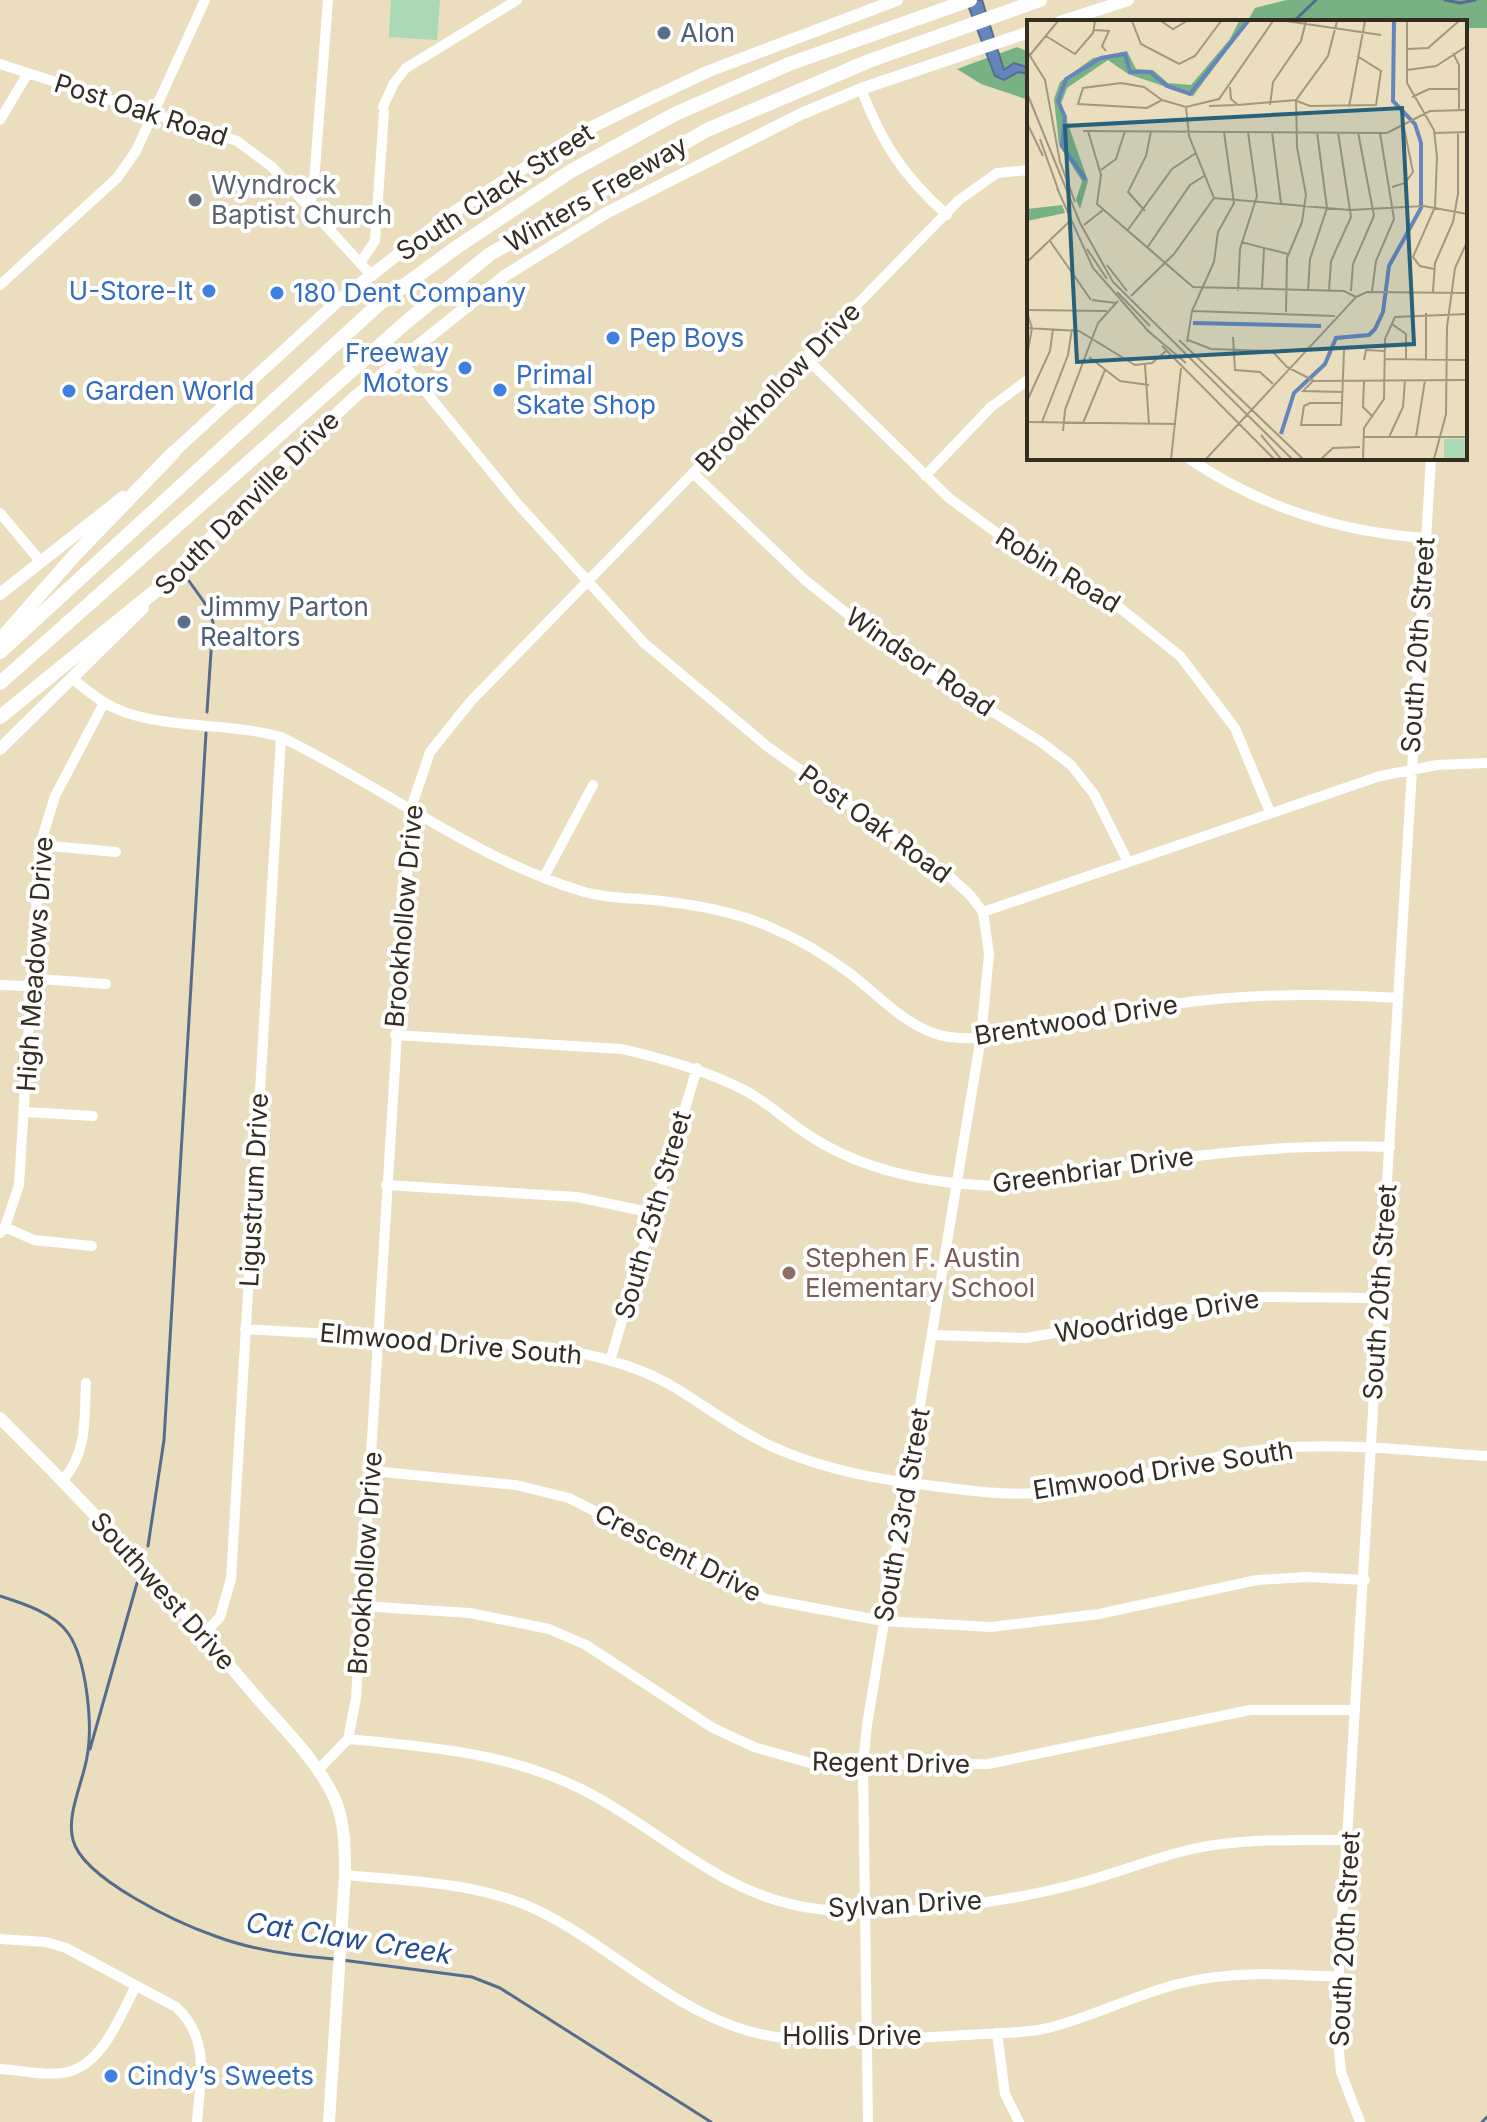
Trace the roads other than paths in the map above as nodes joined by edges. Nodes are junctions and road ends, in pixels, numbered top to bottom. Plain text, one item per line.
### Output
1 (205, 0) edge
2 (328, 0) edge
3 (517, 0) edge
4 (970, 0) edge
5 (1040, 0) edge
6 (1128, 0) edge
7 (888, 1) edge
8 (1066, 20) edge
9 (1027, 32) edge
10 (0, 64) edge
11 (28, 73) junction
12 (861, 89) junction
13 (153, 112) junction
14 (0, 120) edge
15 (1027, 170) edge
16 (307, 206) junction
17 (947, 215) junction
18 (360, 263) junction
19 (372, 276) junction
20 (0, 285) edge
21 (806, 358) junction
22 (400, 360) junction
23 (1027, 380) edge
24 (173, 453) junction
25 (1191, 460) edge
26 (1431, 460) edge
27 (694, 474) junction
28 (925, 476) junction
29 (0, 513) edge
30 (1425, 538) junction
31 (41, 562) junction
32 (175, 575) junction
33 (589, 584) junction
34 (0, 594) edge
35 (0, 640) edge
36 (0, 652) edge
37 (74, 680) junction
38 (0, 683) edge
39 (104, 703) junction
40 (0, 717) edge
41 (281, 737) junction
42 (0, 749) edge
43 (1487, 763) edge
44 (1410, 769) junction
45 (593, 785) dead end
46 (411, 808) junction
47 (1270, 812) junction
48 (40, 845) junction
49 (116, 852) dead end
50 (1127, 860) junction
51 (544, 877) junction
52 (983, 912) junction
53 (32, 983) junction
54 (106, 984) dead end
55 (0, 985) edge
56 (1398, 998) junction
57 (395, 1035) junction
58 (981, 1037) junction
59 (697, 1068) junction
60 (25, 1112) junction
61 (93, 1116) dead end
62 (1390, 1147) junction
63 (957, 1183) junction
64 (386, 1185) junction
65 (653, 1213) junction
66 (3, 1230) edge
67 (92, 1246) dead end
68 (1380, 1298) junction
69 (245, 1329) junction
70 (933, 1335) junction
71 (377, 1336) junction
72 (610, 1361) junction
73 (86, 1383) dead end
74 (0, 1418) edge
75 (1370, 1448) junction
76 (1487, 1456) edge
77 (372, 1471) junction
78 (63, 1480) junction
79 (907, 1483) junction
80 (1365, 1580) junction
81 (361, 1606) junction
82 (883, 1621) junction
83 (204, 1634) junction
84 (1355, 1710) junction
85 (348, 1739) junction
86 (863, 1765) junction
87 (319, 1769) junction
88 (1349, 1840) junction
89 (345, 1875) junction
90 (867, 1909) junction
91 (0, 1939) edge
92 (1341, 1977) junction
93 (136, 1986) junction
94 (997, 2033) junction
95 (868, 2040) junction
96 (0, 2069) edge
97 (197, 2122) edge
98 (329, 2122) edge
99 (868, 2122) edge
100 (1019, 2122) edge
101 (1360, 2122) edge

1 - 13 street
2 - 16 street
3 - 18 street
4 - 36 highway, Winters Freeway
5 - 38 highway, Winters Freeway
6 - 8 main road
7 - 19 main road, South Clack Street
9 - 12 main road, South Danville Drive
10 - 11 street, Post Oak Road
11 - 13 street, Post Oak Road
11 - 14 street
12 - 17 street
12 - 22 main road, South Danville Drive
13 - 16 street, Post Oak Road
13 - 20 street
15 - 17 street, Brookhollow Drive
16 - 18 street, Post Oak Road
17 - 21 street, Brookhollow Drive
18 - 19 street, Post Oak Road
19 - 24 main road, South Clack Street
21 - 27 street, Brookhollow Drive
21 - 28 street, Robin Road
22 - 32 main road, South Danville Drive
22 - 33 street, Post Oak Road
23 - 28 street
24 - 31 main road, South Clack Street
24 - 35 highway
25 - 30 street
26 - 30 street, South 20th Street
27 - 33 street, Brookhollow Drive
27 - 50 street, Windsor Road
28 - 47 street, Robin Road
29 - 31 street
30 - 44 street, South 20th Street
31 - 34 main road, South Clack Street
32 - 37 main road, South Danville Drive
32 - 40 highway
33 - 46 street, Brookhollow Drive
33 - 52 street, Post Oak Road
37 - 39 street, Brentwood Drive
37 - 42 main road, South Danville Drive
39 - 41 street, Brentwood Drive
39 - 48 street, High Meadows Drive
41 - 46 street, Brentwood Drive
41 - 69 street, Ligustrum Drive
43 - 44 street
44 - 47 street
44 - 56 street, South 20th Street
45 - 51 street
46 - 51 street, Brentwood Drive
46 - 57 street, Brookhollow Drive
47 - 50 street
48 - 49 street
48 - 53 street, High Meadows Drive
50 - 52 street
51 - 58 street, Brentwood Drive
52 - 58 street, South 23rd Street
53 - 54 street
53 - 55 street
53 - 60 street, High Meadows Drive
56 - 58 street, Brentwood Drive
56 - 62 street, South 20th Street
57 - 59 street, Greenbriar Drive
57 - 64 street, Brookhollow Drive
58 - 63 street, South 23rd Street
59 - 63 street, Greenbriar Drive
59 - 65 street, South 25th Street
60 - 61 street
60 - 66 street, High Meadows Drive
62 - 63 street, Greenbriar Drive
62 - 68 street, South 20th Street
63 - 70 street, South 23rd Street
64 - 65 street
64 - 71 street, Brookhollow Drive
65 - 72 street, South 25th Street
66 - 67 street
68 - 70 street, Woodridge Drive
68 - 75 street, South 20th Street
69 - 71 street, Elmwood Drive South
69 - 83 street, Ligustrum Drive
70 - 79 street, South 23rd Street
71 - 72 street, Elmwood Drive South
71 - 77 street, Brookhollow Drive
72 - 79 street, Elmwood Drive South
73 - 78 street
74 - 78 main road, Southwest Drive
75 - 76 street, Elmwood Drive South
75 - 79 street, Elmwood Drive South
75 - 80 street, South 20th Street
77 - 81 street, Brookhollow Drive
77 - 82 street, Crescent Drive
78 - 83 main road, Southwest Drive
79 - 82 street, South 23rd Street
80 - 82 street, Crescent Drive
80 - 84 street, South 20th Street
81 - 85 street, Brookhollow Drive
81 - 86 street, Regent Drive
82 - 86 street, South 23rd Street
83 - 87 main road, Southwest Drive
84 - 86 street, Regent Drive
84 - 88 street, South 20th Street
85 - 87 street
85 - 90 street, Sylvan Drive
86 - 90 street, South 23rd Street
87 - 89 main road, Southwest Drive
88 - 90 street, Sylvan Drive
88 - 92 street, South 20th Street
89 - 95 street, Hollis Drive
89 - 98 main road, Southwest Drive
90 - 95 street, South 23rd Street
91 - 93 street
92 - 94 street, Hollis Drive
92 - 101 street, South 20th Street
93 - 96 street
93 - 97 street
94 - 95 street, Hollis Drive
94 - 100 street
95 - 99 street, South 23rd Street

